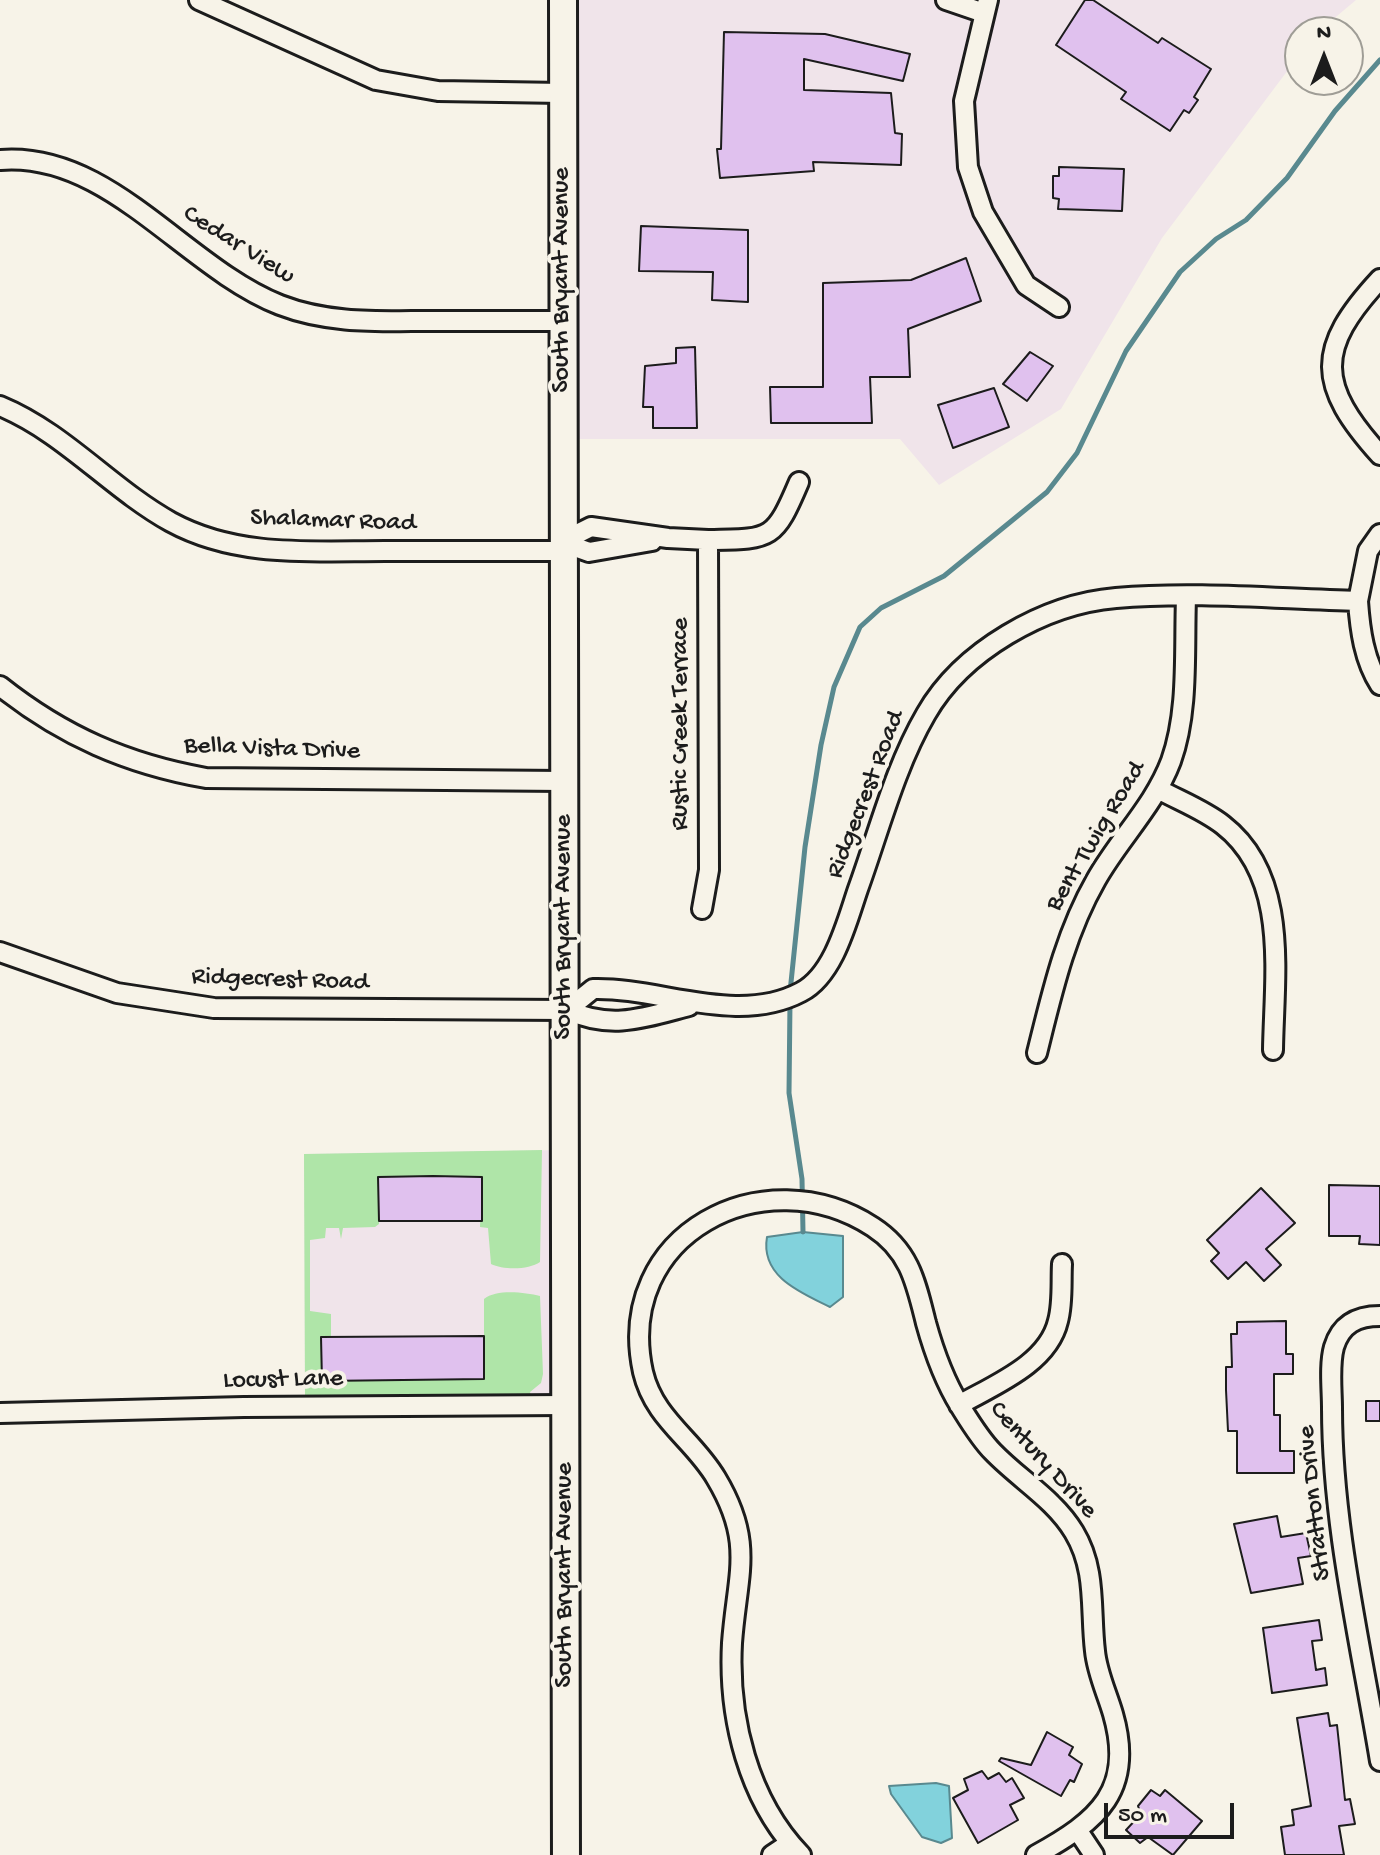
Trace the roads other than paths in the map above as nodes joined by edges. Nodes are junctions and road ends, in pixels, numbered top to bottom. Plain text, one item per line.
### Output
1 (199, 0) edge
2 (563, 0) edge
3 (946, 0) edge
4 (986, 7) edge
5 (563, 93) junction
6 (0, 160) edge
7 (1380, 279) edge
8 (1059, 307) dead end
9 (564, 321) junction
10 (0, 406) edge
11 (1380, 455) edge
12 (799, 482) dead end
13 (1380, 534) edge
14 (708, 540) junction
15 (561, 546) junction
16 (1186, 598) junction
17 (1358, 601) junction
18 (1380, 685) edge
19 (0, 686) edge
20 (564, 781) junction
21 (1158, 789) junction
22 (702, 909) dead end
23 (0, 952) edge
24 (694, 1004) junction
25 (567, 1010) junction
26 (1273, 1050) dead end
27 (1037, 1053) dead end
28 (1062, 1264) dead end
29 (1380, 1316) edge
30 (566, 1405) junction
31 (959, 1405) junction
32 (0, 1413) edge
33 (1380, 1761) edge
34 (1078, 1831) junction
35 (796, 1849) edge
36 (566, 1855) edge
37 (772, 1855) edge
38 (1036, 1855) edge
39 (1094, 1855) edge

1 - 5 street
2 - 5 street, South Bryant Avenue
3 - 4 street
4 - 8 street
5 - 9 street, South Bryant Avenue
6 - 9 street, Cedar View
7 - 11 street
9 - 15 street, South Bryant Avenue
10 - 15 street, Shalamar Road
12 - 14 street
13 - 17 street
14 - 15 street
14 - 22 street, Rustic Creek Terrace
15 - 20 street, South Bryant Avenue
16 - 17 street, Ridgecrest Road
16 - 21 street, Bent Twig Road
16 - 24 street, Ridgecrest Road
17 - 18 street
19 - 20 street, Bella Vista Drive
20 - 25 street, South Bryant Avenue
21 - 26 street
21 - 27 street, Bent Twig Road
23 - 25 street, Ridgecrest Road
24 - 25 street, Ridgecrest Road
24 - 25 street, Ridgecrest Road
25 - 30 street, South Bryant Avenue
28 - 31 street
29 - 33 street, Stratton Drive
30 - 32 street, Locust Lane
30 - 36 street, South Bryant Avenue
31 - 34 street, Century Drive
31 - 35 street, Century Drive
34 - 38 street, Century Drive
34 - 39 street
35 - 37 street

